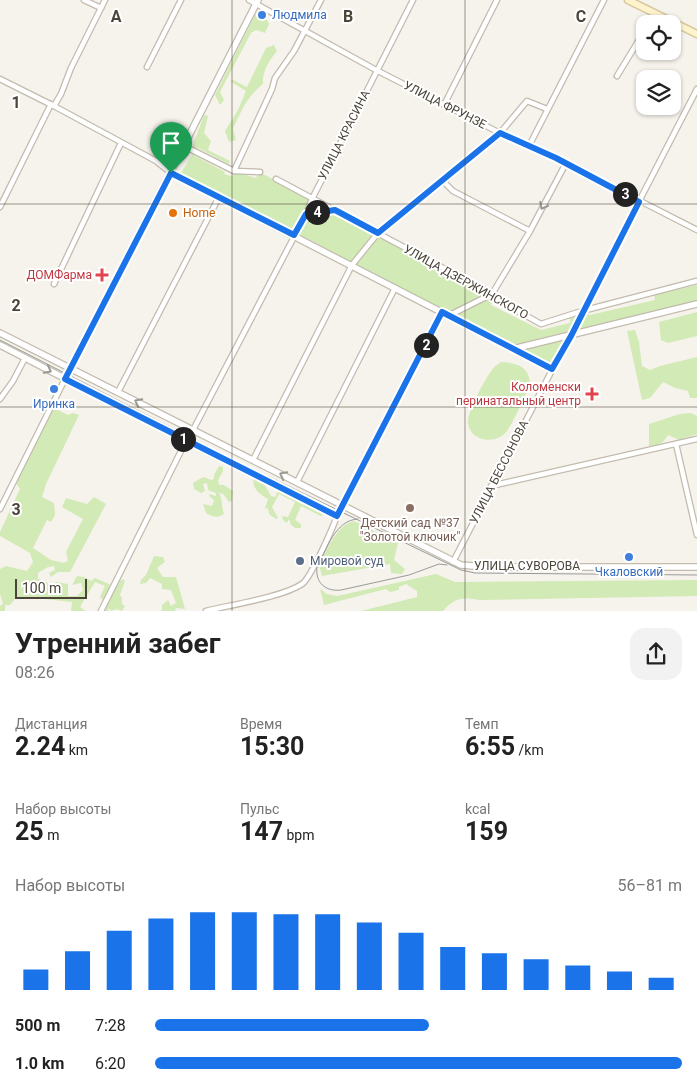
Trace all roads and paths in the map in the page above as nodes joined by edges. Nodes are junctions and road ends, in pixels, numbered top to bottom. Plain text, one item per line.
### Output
1 (84, 0) edge
2 (105, 0) edge
3 (181, 0) edge
4 (249, 0) edge
5 (321, 0) edge
6 (413, 0) edge
7 (497, 0) edge
8 (604, 0) edge
9 (628, 0) edge
10 (257, 2) edge
11 (100, 8) junction
12 (655, 13) joint
13 (304, 31) junction
14 (697, 34) edge
15 (636, 45) edge
16 (147, 67) dead end
17 (376, 70) junction
18 (617, 76) dead end
19 (0, 79) edge
20 (697, 89) edge
21 (444, 104) junction
22 (53, 105) junction
23 (547, 109) junction
24 (500, 133) junction
25 (122, 143) junction
26 (184, 146) junction
27 (528, 146) junction
28 (566, 163) junction
29 (234, 172) junction
30 (260, 172) dead end
31 (171, 173) junction
32 (276, 179) dead end
33 (443, 181) junction
34 (219, 197) junction
35 (312, 198) junction
36 (639, 202) junction
37 (0, 207) edge
38 (335, 210) junction
39 (306, 214) junction
40 (697, 230) edge
41 (530, 231) junction
42 (378, 233) junction
43 (294, 235) junction
44 (352, 265) junction
45 (697, 281) edge
46 (54, 284) dead end
47 (395, 288) junction
48 (492, 294) junction
49 (697, 304) edge
50 (582, 311) junction
51 (445, 314) junction
52 (0, 333) edge
53 (571, 336) junction
54 (0, 345) edge
55 (513, 349) junction
56 (25, 358) junction
57 (71, 368) junction
58 (552, 369) junction
59 (65, 379) junction
60 (118, 392) junction
61 (0, 399) edge
62 (193, 430) junction
63 (697, 439) edge
64 (186, 441) junction
65 (676, 444) junction
66 (253, 460) junction
67 (297, 482) junction
68 (491, 486) junction
69 (342, 505) junction
70 (0, 509) edge
71 (337, 516) junction
72 (697, 535) edge
73 (453, 562) junction
74 (697, 567) edge
75 (101, 611) edge
76 (206, 611) edge

1 - 11 street
2 - 11 street
3 - 16 street
4 - 10 street, УЛИЦА ФРУНЗЕ
5 - 13 street
6 - 17 street, УЛИЦА КРАСИНА
7 - 21 street
8 - 23 street
9 - 12 main road
10 - 13 street, УЛИЦА ФРУНЗЕ
10 - 26 street
11 - 22 street
12 - 14 main road
13 - 17 street, УЛИЦА ФРУНЗЕ
13 - 29 street
15 - 18 street
17 - 21 street, УЛИЦА ФРУНЗЕ
17 - 35 street, УЛИЦА КРАСИНА
19 - 22 street
20 - 36 street, УЛИЦА БЕССОНОВА
21 - 24 street, УЛИЦА ФРУНЗЕ
22 - 25 street
22 - 37 street
23 - 24 street
23 - 27 street
24 - 27 street, УЛИЦА ФРУНЗЕ
24 - 33 street
25 - 31 street
25 - 46 street
26 - 29 street
26 - 31 street
27 - 28 street, УЛИЦА ФРУНЗЕ
28 - 36 street, УЛИЦА ФРУНЗЕ
28 -> 41 street
29 - 30 street
31 - 34 street
31 - 57 street
32 - 35 street, УЛИЦА ДЗЕРЖИНСКОГО
33 - 41 street
33 - 42 street
34 - 43 street
34 - 60 street
35 - 38 street, УЛИЦА ДЗЕРЖИНСКОГО
35 - 39 street, УЛИЦА КРАСИНА
36 - 40 street, УЛИЦА ФРУНЗЕ
36 - 50 street, УЛИЦА БЕССОНОВА
38 - 39 street
38 - 42 street, УЛИЦА ДЗЕРЖИНСКОГО
39 - 43 street, УЛИЦА КРАСИНА
41 - 48 street
42 - 44 street
42 - 48 street, УЛИЦА ДЗЕРЖИНСКОГО
43 - 44 street
43 - 62 street, УЛИЦА КРАСИНА
44 - 47 street
44 - 66 street
45 - 50 street, УЛИЦА ДЗЕРЖИНСКОГО
47 - 51 street
47 - 67 street
48 - 50 street, УЛИЦА ДЗЕРЖИНСКОГО
48 - 51 street
49 - 53 street
50 - 53 street, УЛИЦА БЕССОНОВА
51 - 55 street
51 - 69 street
52 - 57 street, УЛИЦА СУВОРОВА
53 - 55 street
53 - 58 street, УЛИЦА БЕССОНОВА
54 - 56 street
55 - 58 street
56 -> 59 street
56 - 61 street
57 - 59 street
57 - 60 street, УЛИЦА СУВОРОВА
58 - 68 street, УЛИЦА БЕССОНОВА
59 - 64 street
59 - 70 street
62 -> 60 street, УЛИЦА СУВОРОВА
62 - 66 street, УЛИЦА СУВОРОВА
63 - 65 street
64 - 71 street
64 - 75 street
65 - 68 street
65 - 72 street
67 -> 66 street, УЛИЦА СУВОРОВА
67 - 69 street, УЛИЦА СУВОРОВА
68 - 73 street, УЛИЦА БЕССОНОВА
69 - 71 street
69 - 73 street, УЛИЦА СУВОРОВА
71 - 76 street
73 - 74 street, УЛИЦА СУВОРОВА

